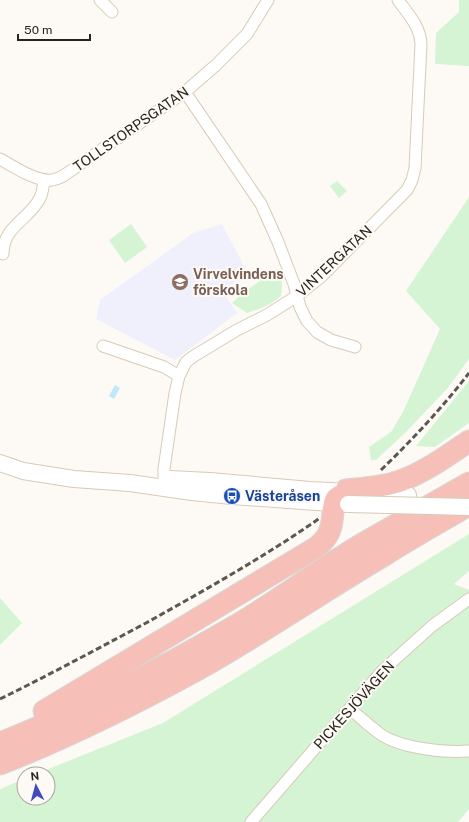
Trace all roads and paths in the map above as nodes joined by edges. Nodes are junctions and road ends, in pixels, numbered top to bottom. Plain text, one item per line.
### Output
1 (100, 0) edge
2 (268, 0) edge
3 (398, 0) edge
4 (112, 12) dead end
5 (185, 92) junction
6 (0, 159) edge
7 (44, 180) junction
8 (3, 254) dead end
9 (297, 296) junction
10 (103, 346) dead end
11 (355, 347) dead end
12 (179, 376) junction
13 (469, 441) edge
14 (0, 463) edge
15 (164, 479) junction
16 (130, 483) junction
17 (469, 483) edge
18 (469, 496) edge
19 (346, 498) junction
20 (469, 506) edge
21 (469, 599) edge
22 (350, 709) junction
23 (0, 734) edge
24 (0, 743) edge
25 (469, 751) edge
26 (0, 764) edge
27 (251, 822) edge

1 - 4 street
2 - 5 street, TOLLSTORPSGATAN
3 - 9 street, VINTERGATAN
5 - 7 street, TOLLSTORPSGATAN
5 - 9 street
6 - 7 street
7 - 8 street
9 - 11 street
9 - 12 street, VINTERGATAN
10 - 12 street
12 - 15 street, VINTERGATAN
13 - 19 highway
14 - 16 street
15 - 16 street
15 - 19 street
16 - 19 street
17 - 24 highway
18 - 19 street
19 - 20 street, bridge
19 - 23 highway
20 - 26 highway
21 - 22 street, PICKESJÖVÄGEN
22 - 25 street
22 - 27 street, PICKESJÖVÄGEN

